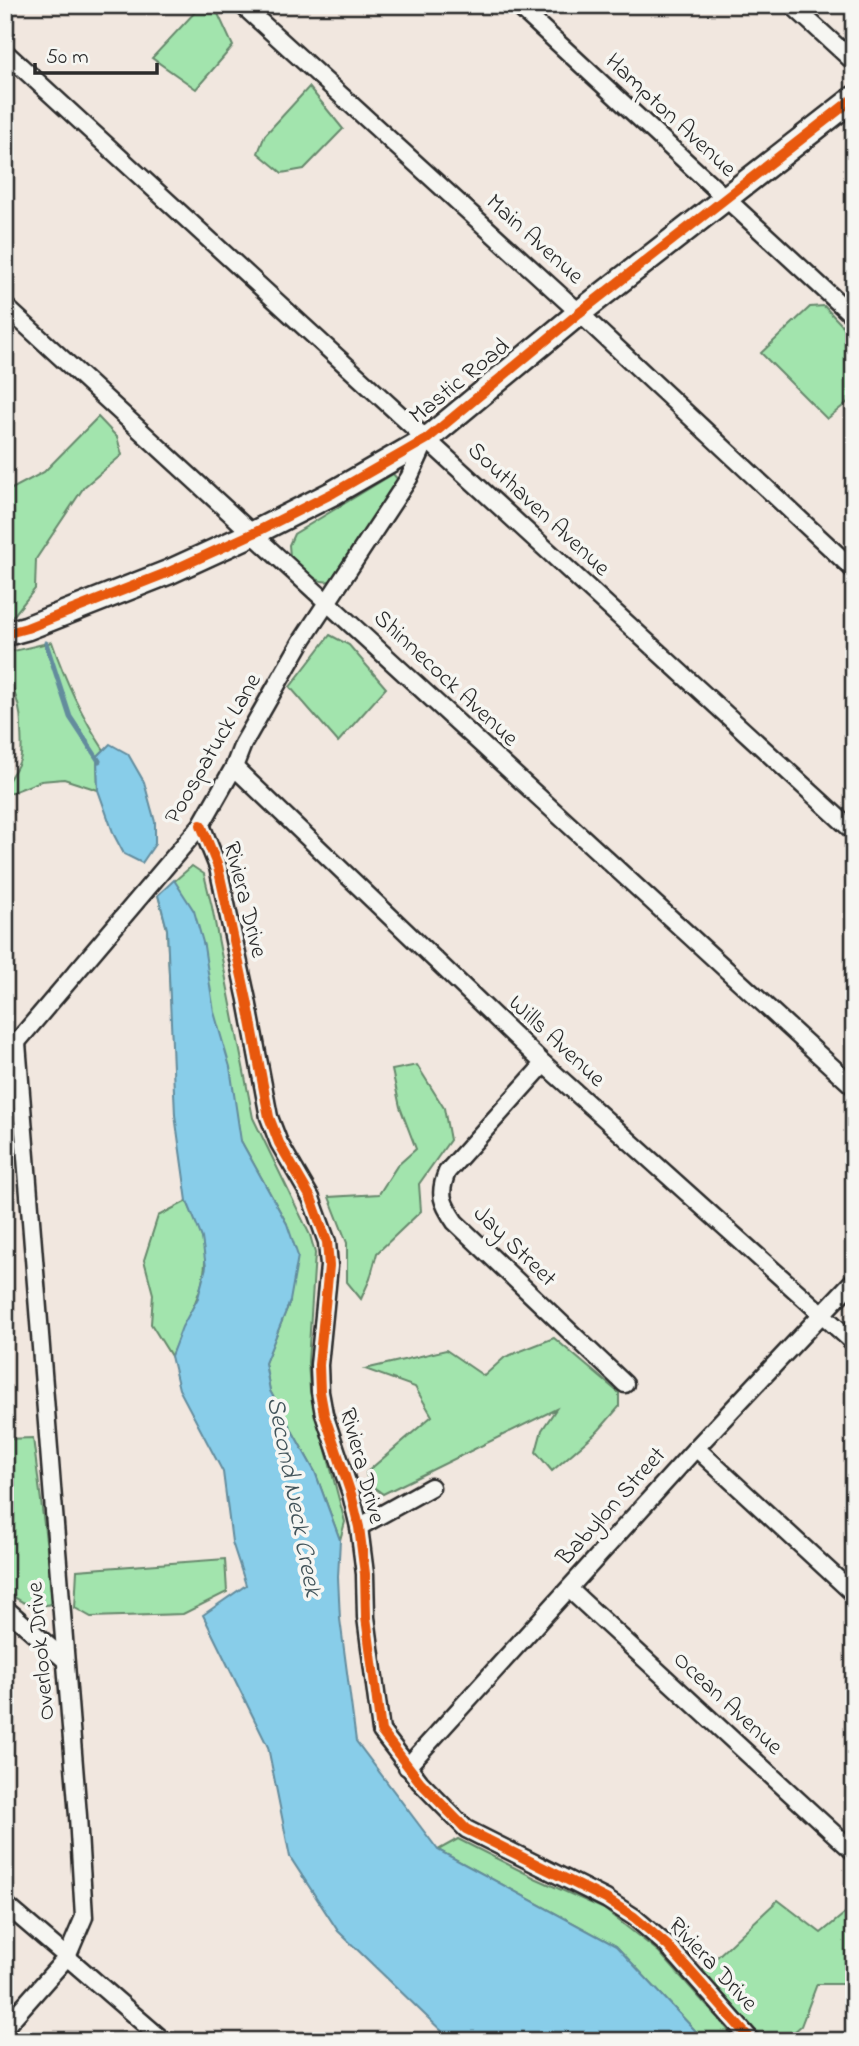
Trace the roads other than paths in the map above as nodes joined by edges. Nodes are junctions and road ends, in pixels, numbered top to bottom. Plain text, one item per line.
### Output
1 (242, 5) edge
2 (517, 5) edge
3 (792, 5) edge
4 (5, 52) edge
5 (854, 62) edge
6 (854, 98) edge
7 (726, 199) junction
8 (5, 306) edge
9 (579, 313) junction
10 (854, 317) edge
11 (427, 439) junction
12 (254, 533) junction
13 (854, 569) edge
14 (327, 601) junction
15 (5, 635) edge
16 (234, 766) junction
17 (201, 825) junction
18 (854, 832) edge
19 (17, 1043) junction
20 (5, 1056) edge
21 (544, 1064) junction
22 (854, 1087) edge
23 (854, 1280) edge
24 (823, 1314) junction
25 (854, 1343) edge
26 (625, 1384) dead end
27 (696, 1448) junction
28 (431, 1487) dead end
29 (359, 1527) junction
30 (569, 1589) junction
31 (854, 1594) edge
32 (5, 1608) edge
33 (65, 1660) junction
34 (407, 1767) junction
35 (854, 1852) edge
36 (5, 1904) edge
37 (67, 1957) junction
38 (5, 2027) edge
39 (164, 2041) edge
40 (752, 2041) edge

1 - 9 street, Main Avenue
2 - 7 street, Hampton Avenue
3 - 5 street
4 - 11 street, Southaven Avenue
6 - 7 main road, Mastic Road
7 - 9 main road, Mastic Road
7 - 10 street, Hampton Avenue
8 - 12 street, Shinnecock Avenue
9 - 11 main road, Mastic Road
9 - 13 street, Main Avenue
11 - 12 main road, Mastic Road
11 - 14 street, Poospatuck Lane
11 - 18 street, Southaven Avenue
12 - 14 street, Shinnecock Avenue
12 - 15 main road, Mastic Road
14 - 16 street, Poospatuck Lane
14 - 22 street, Shinnecock Avenue
16 - 17 street, Poospatuck Lane
16 - 21 street, Wills Avenue
17 - 19 street, Poospatuck Lane
17 - 29 street, Riviera Drive
19 - 20 street, Poospatuck Lane
19 - 33 street, Overlook Drive
21 - 24 street, Wills Avenue
21 - 26 street, Jay Street
23 - 24 street, Babylon Street
24 - 25 street, Wills Avenue
24 - 27 street, Babylon Street
27 - 30 street, Babylon Street
27 - 31 street
28 - 29 street
29 - 34 street, Riviera Drive
30 - 34 street, Babylon Street
30 - 35 street, Ocean Avenue
32 - 33 street
33 - 37 street, Overlook Drive
34 - 40 street, Riviera Drive
36 - 37 street
37 - 38 street, Overlook Drive
37 - 39 street

